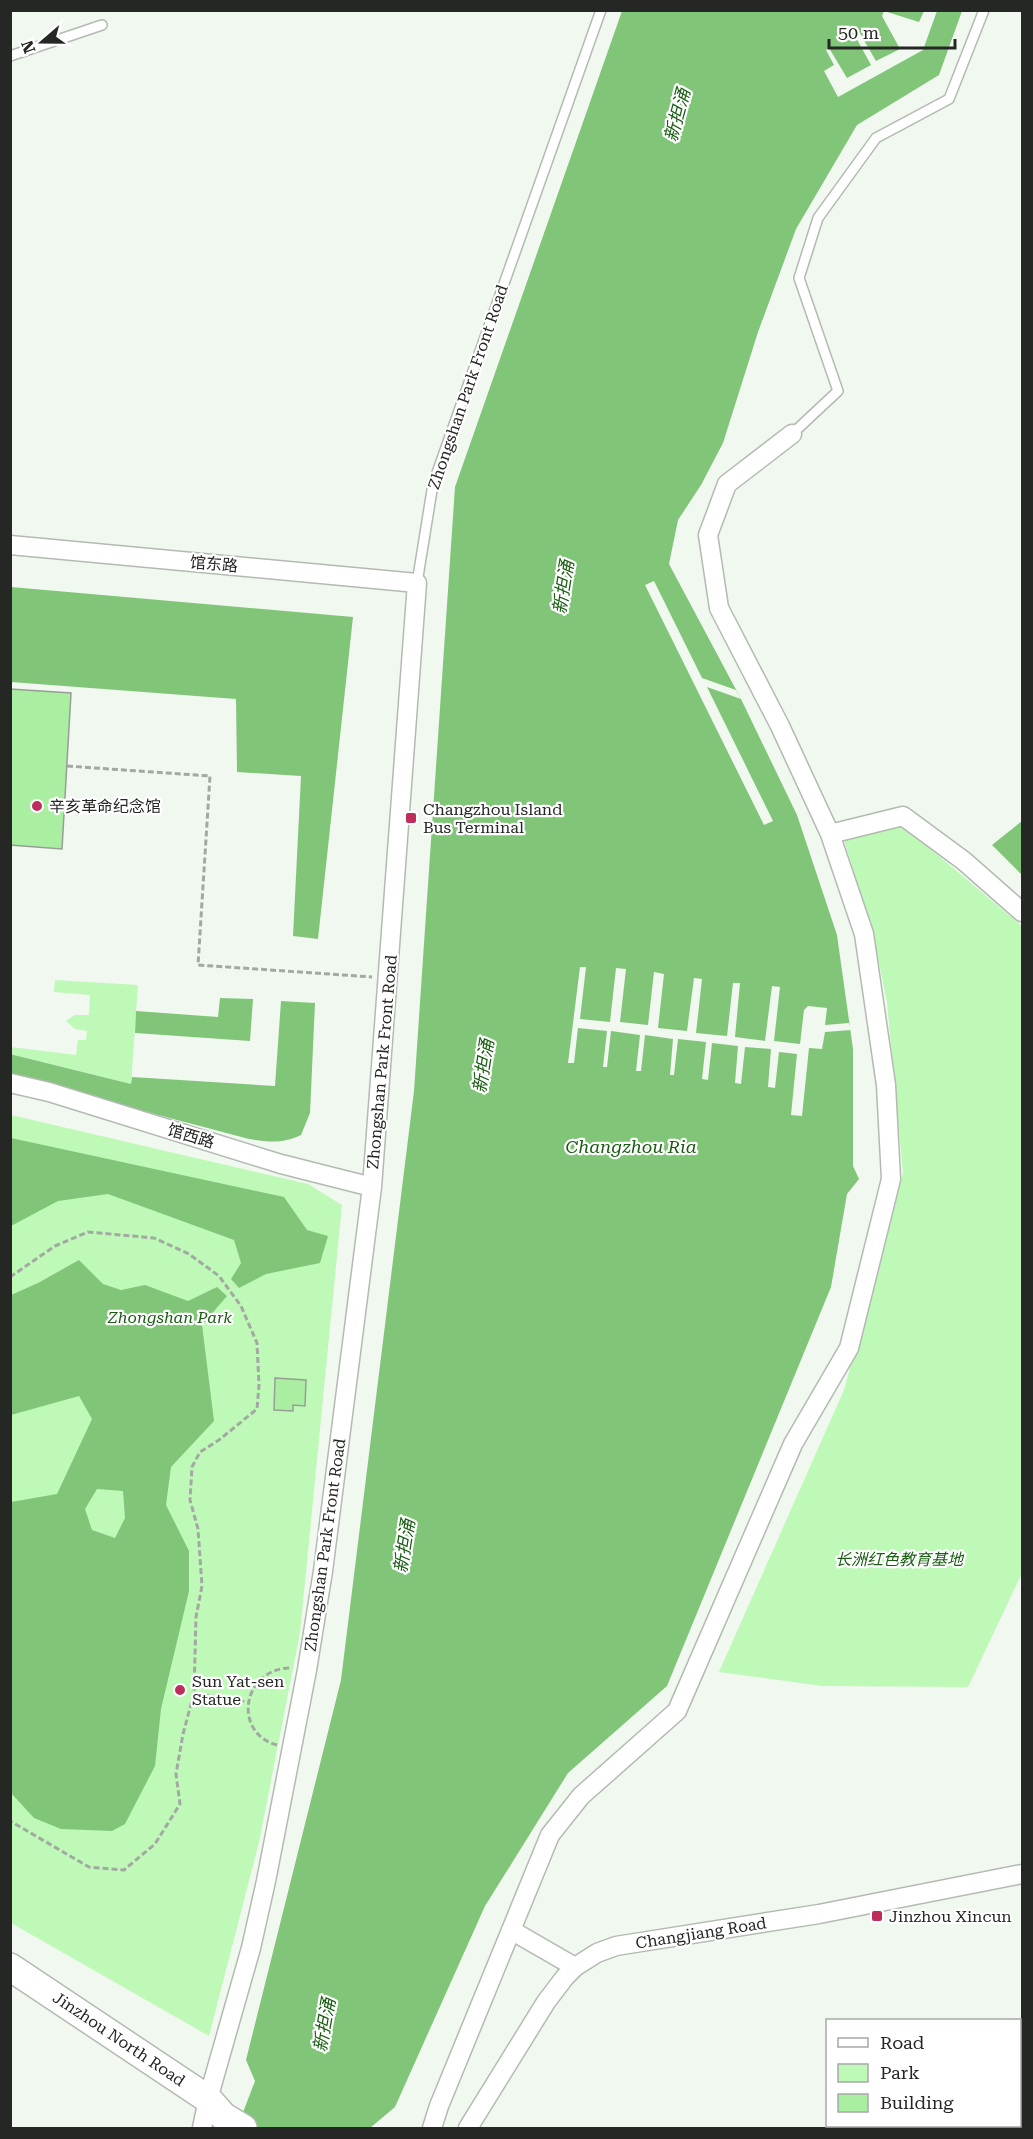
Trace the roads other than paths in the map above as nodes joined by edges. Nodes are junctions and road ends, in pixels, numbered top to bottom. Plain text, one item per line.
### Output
1 (602, 10) edge
2 (984, 10) edge
3 (102, 25) dead end
4 (10, 56) edge
5 (792, 434) joint
6 (10, 545) edge
7 (417, 583) junction
8 (830, 834) junction
9 (1023, 912) edge
10 (10, 1083) edge
11 (372, 1187) junction
12 (1023, 1874) edge
13 (511, 1930) junction
14 (10, 1967) edge
15 (575, 1967) junction
16 (219, 2118) edge
17 (432, 2128) edge
18 (468, 2128) edge

1 - 7 lane, Zhongshan Park Front Road
2 - 5 lane
3 - 4 lane
5 - 8 street
6 - 7 street, 馆东路
7 - 11 street, Zhongshan Park Front Road
8 - 9 street
8 - 13 street
10 - 11 street, 馆西路
11 - 16 street, Zhongshan Park Front Road
12 - 15 street, Changjiang Road
13 - 15 street
13 - 17 street
14 - 16 main road, Jinzhou North Road
15 - 18 street, Changjiang Road

